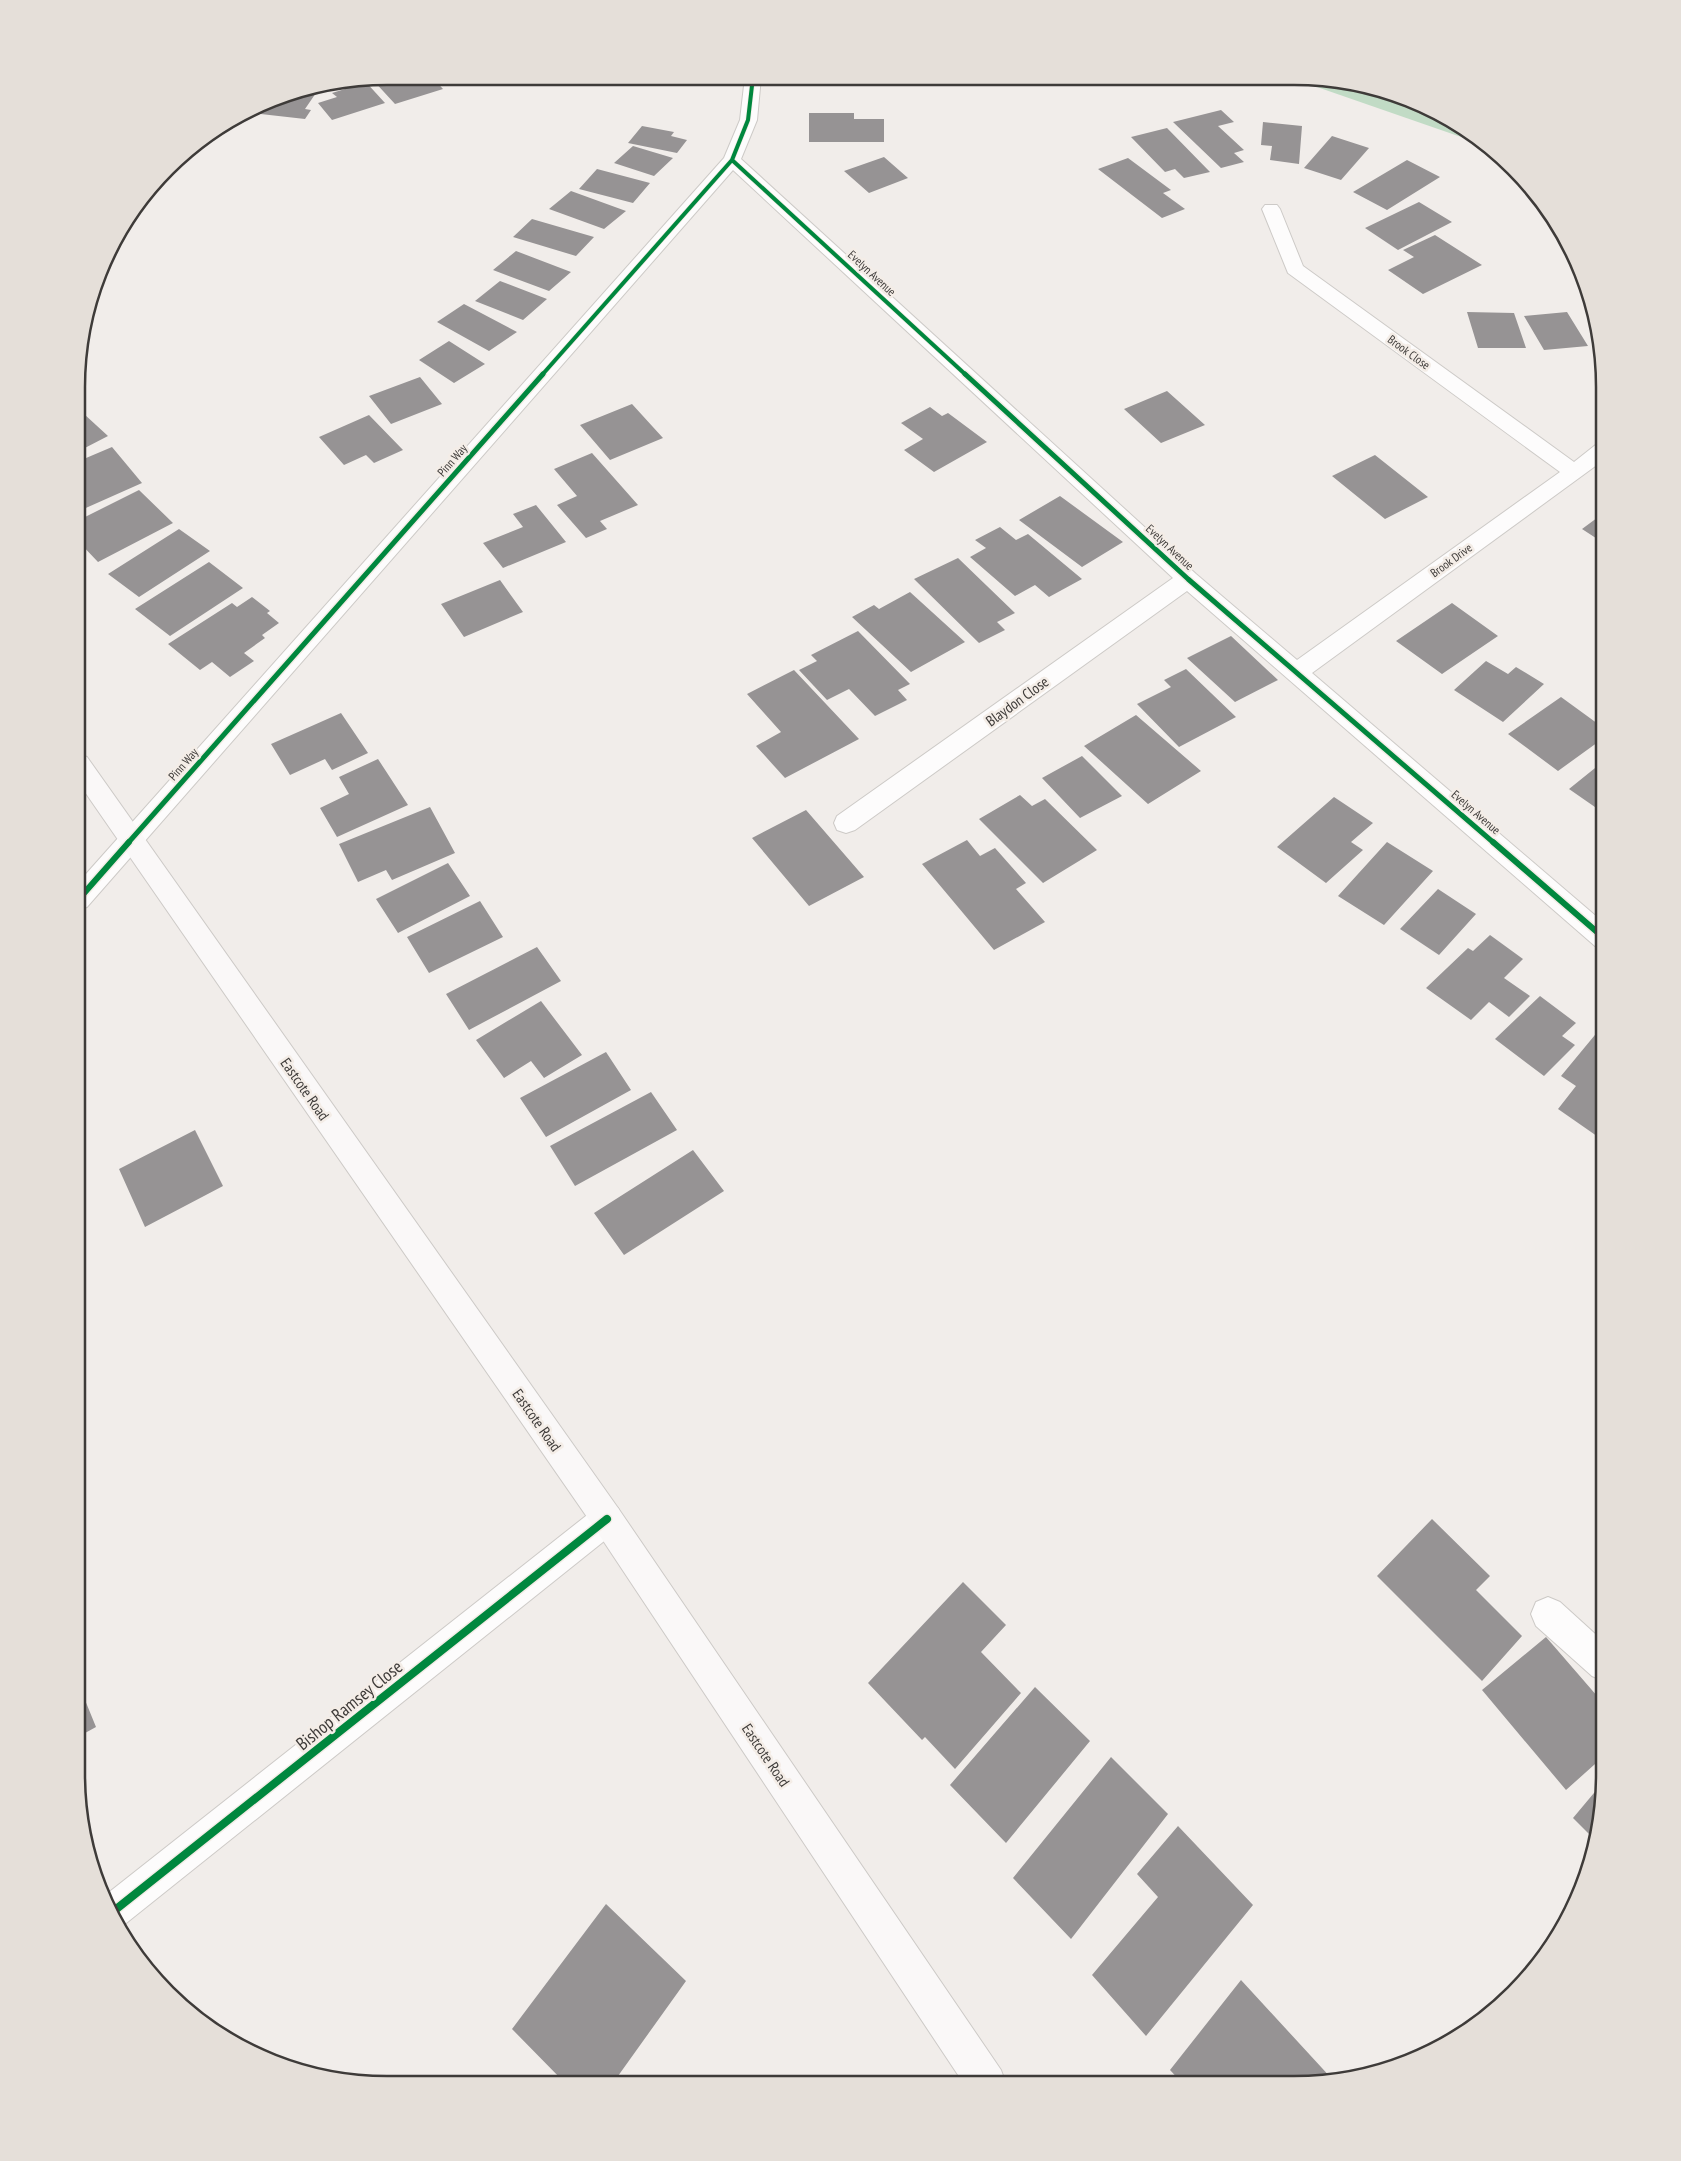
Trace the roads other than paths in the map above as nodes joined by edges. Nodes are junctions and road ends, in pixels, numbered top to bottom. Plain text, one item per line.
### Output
1 (753, 85) edge
2 (732, 160) junction
3 (1271, 209) dead end
4 (1596, 455) edge
5 (1574, 472) junction
6 (1188, 578) junction
7 (1297, 672) junction
8 (85, 773) edge
9 (846, 823) dead end
10 (130, 840) junction
11 (85, 892) edge
12 (1596, 931) edge
13 (606, 1519) junction
14 (1548, 1614) dead end
15 (1596, 1657) edge
16 (117, 1909) edge
17 (983, 2076) edge

1 - 2 street, Pinn Way
2 - 6 street, Evelyn Avenue
2 - 10 street, Pinn Way
3 - 5 street, Brook Close
4 - 5 street, Brook Drive
5 - 7 street, Brook Drive
6 - 7 street, Evelyn Avenue
6 - 9 street, Blaydon Close
7 - 12 street, Evelyn Avenue
8 - 10 main road, Eastcote Road
10 - 11 street, Pinn Way
10 - 13 main road, Eastcote Road
13 - 16 street, Bishop Ramsey Close
13 - 17 main road, Eastcote Road
14 - 15 street

